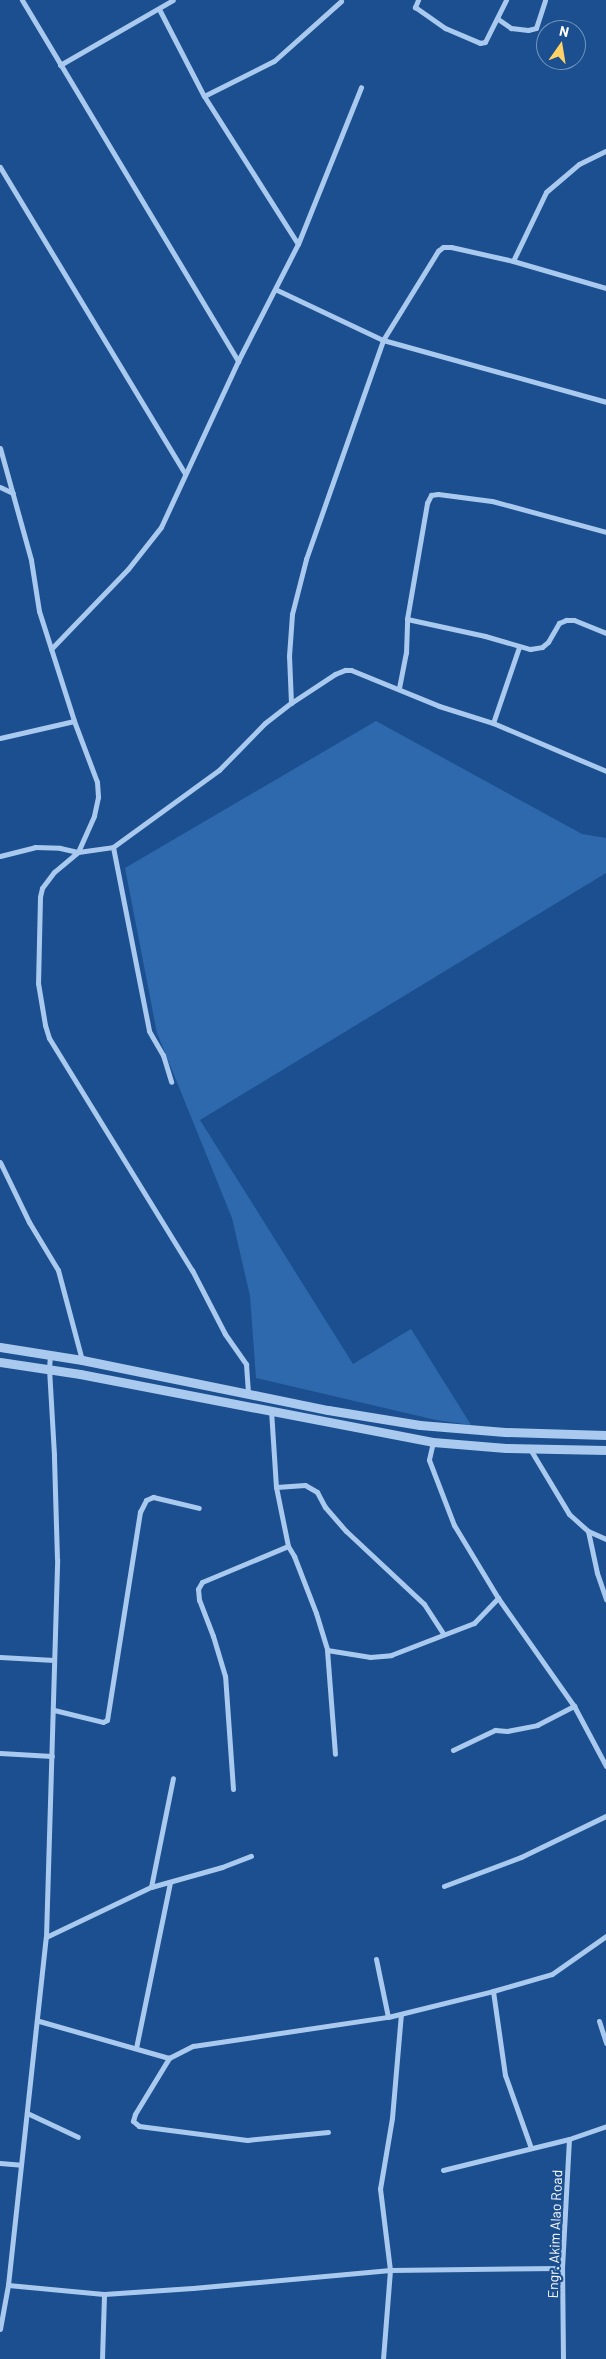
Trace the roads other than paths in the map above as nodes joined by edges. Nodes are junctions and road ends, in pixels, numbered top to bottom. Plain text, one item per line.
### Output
1 (22, 0) edge
2 (173, 0) edge
3 (341, 0) edge
4 (418, 0) edge
5 (506, 0) edge
6 (545, 0) edge
7 (159, 9) junction
8 (498, 19) junction
9 (60, 65) junction
10 (362, 87) dead end
11 (204, 96) junction
12 (606, 151) edge
13 (0, 167) edge
14 (298, 244) junction
15 (513, 261) junction
16 (606, 288) edge
17 (277, 290) junction
18 (383, 340) junction
19 (238, 361) junction
20 (606, 402) edge
21 (0, 448) edge
22 (185, 474) junction
23 (0, 487) edge
24 (13, 493) junction
25 (606, 532) edge
26 (407, 619) junction
27 (606, 633) edge
28 (519, 646) junction
29 (51, 650) junction
30 (399, 688) junction
31 (291, 703) junction
32 (74, 721) junction
33 (493, 723) junction
34 (0, 738) edge
35 (606, 771) edge
36 (113, 847) junction
37 (78, 852) junction
38 (0, 856) edge
39 (171, 1082) dead end
40 (0, 1162) edge
41 (0, 1347) edge
42 (50, 1354) junction
43 (82, 1360) junction
44 (0, 1362) edge
45 (49, 1369) junction
46 (248, 1393) junction
47 (271, 1410) junction
48 (606, 1435) edge
49 (432, 1442) junction
50 (530, 1449) junction
51 (606, 1450) edge
52 (276, 1487) junction
53 (199, 1508) dead end
54 (588, 1532) junction
55 (606, 1539) edge
56 (288, 1546) junction
57 (498, 1598) junction
58 (606, 1599) edge
59 (443, 1633) junction
60 (327, 1650) junction
61 (0, 1657) edge
62 (54, 1660) junction
63 (574, 1706) junction
64 (54, 1710) junction
65 (453, 1750) dead end
66 (0, 1753) edge
67 (334, 1754) dead end
68 (52, 1756) junction
69 (606, 1766) edge
70 (173, 1778) dead end
71 (233, 1789) dead end
72 (606, 1816) edge
73 (251, 1856) dead end
74 (170, 1883) junction
75 (444, 1886) dead end
76 (151, 1887) junction
77 (606, 1936) edge
78 (46, 1937) junction
79 (376, 1959) dead end
80 (493, 1991) junction
81 (401, 2014) junction
82 (388, 2017) junction
83 (39, 2021) junction
84 (599, 2021) dead end
85 (606, 2043) edge
86 (136, 2048) junction
87 (169, 2058) junction
88 (26, 2113) junction
89 (606, 2126) edge
90 (328, 2132) dead end
91 (78, 2137) dead end
92 (569, 2139) junction
93 (531, 2148) junction
94 (0, 2163) edge
95 (21, 2165) junction
96 (443, 2170) dead end
97 (562, 2268) junction
98 (390, 2270) junction
99 (8, 2285) junction
100 (104, 2294) junction
101 (0, 2328) edge
102 (102, 2359) edge
103 (383, 2359) edge
104 (564, 2359) edge

1 - 9 street
2 - 7 street
3 - 11 street
4 - 8 street
5 - 8 street
6 - 8 street
7 - 9 street
7 - 11 street
9 - 19 street
10 - 14 street
11 - 14 street
12 - 15 street
13 - 22 street
14 - 17 street
15 - 16 street
15 - 18 street
17 - 18 street
17 - 19 street
18 - 20 street
18 - 31 street
19 - 22 street
21 - 24 street
22 - 29 street
23 - 24 street
24 - 29 street
25 - 26 street
26 - 28 street
26 - 30 street
27 - 28 street
28 - 33 street
29 - 32 street
30 - 31 street
30 - 33 street
31 - 36 street
32 - 34 street
32 - 37 street
33 - 35 street
36 - 37 street
36 - 39 street
37 - 38 street
37 - 46 street
40 - 43 street
41 - 42 street
42 - 43 street
42 - 45 street
43 - 46 street
44 - 45 street
45 - 47 street
45 - 62 street
46 - 48 street
47 - 49 street
47 - 52 street
49 - 50 street
49 - 57 street
50 - 51 street
50 - 54 street
52 - 56 street
52 - 59 street
53 - 64 street
54 - 55 street
54 - 58 street
56 - 60 street
56 - 71 street
57 - 59 street
57 - 63 street
59 - 60 street
60 - 67 street
61 - 62 street
62 - 64 street
63 - 65 street
63 - 69 street
64 - 68 street
66 - 68 street
68 - 78 street
70 - 76 street
72 - 75 street
73 - 74 street
74 - 76 street
74 - 86 street
76 - 78 street
77 - 80 street
78 - 83 street
79 - 82 street
80 - 81 street
80 - 93 street
81 - 82 street
81 - 98 street
82 - 87 street
83 - 86 street
83 - 88 street
84 - 85 street
86 - 87 street
87 - 90 street
88 - 91 street
88 - 95 street
89 - 92 street
92 - 93 street
92 - 97 street, Engr. Akim Alao Road
93 - 96 street
94 - 95 street
95 - 99 street
97 - 98 street
97 - 104 street, Engr. Akim Alao Road
98 - 100 street
98 - 103 street
99 - 100 street
99 - 101 street
100 - 102 street

